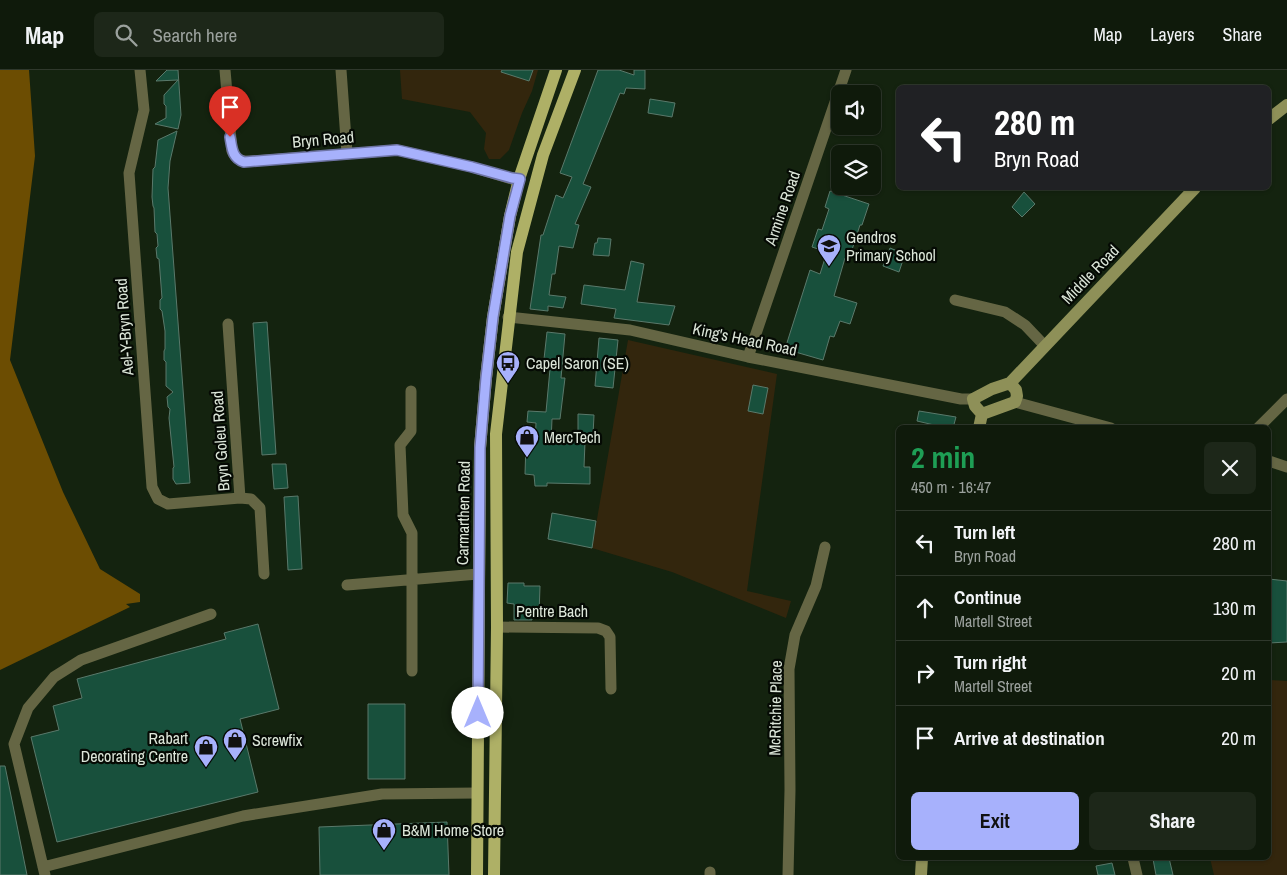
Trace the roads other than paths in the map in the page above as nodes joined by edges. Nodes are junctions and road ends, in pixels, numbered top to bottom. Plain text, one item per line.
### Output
1 (140, 70) edge
2 (225, 70) edge
3 (340, 70) edge
4 (556, 70) edge
5 (575, 70) edge
6 (846, 70) edge
7 (1287, 104) edge
8 (1271, 117) edge
9 (347, 154) junction
10 (520, 179) junction
11 (1193, 190) edge
12 (955, 300) dead end
13 (508, 317) junction
14 (228, 324) dead end
15 (1044, 345) junction
16 (748, 357) junction
17 (1010, 383) junction
18 (410, 392) dead end
19 (973, 399) junction
20 (1287, 399) edge
21 (1015, 402) junction
22 (982, 414) junction
23 (979, 425) edge
24 (1100, 425) edge
25 (1261, 425) edge
26 (1271, 462) edge
27 (1287, 466) edge
28 (240, 498) junction
29 (825, 547) dead end
30 (264, 574) dead end
31 (478, 574) junction
32 (412, 579) junction
33 (347, 585) dead end
34 (211, 614) dead end
35 (497, 627) junction
36 (412, 671) dead end
37 (611, 689) dead end
38 (478, 793) junction
39 (922, 860) edge
40 (1134, 860) edge
41 (44, 871) edge
42 (477, 875) edge
43 (494, 875) edge
44 (788, 875) edge
45 (921, 875) edge
46 (1137, 875) edge

1 - 28 street, Ael-Y-Bryn Road
2 - 9 street, Bryn Road
3 - 9 street
4 - 10 main road, Carmarthen Road
5 - 13 main road, Carmarthen Road
6 - 16 street, Armine Road
7 - 8 street
9 - 10 street, Bryn Road
10 - 31 main road, Carmarthen Road
11 - 15 street, Middle Road
12 - 15 street
13 - 16 street, King's Head Road
13 - 35 main road, Carmarthen Road
14 - 28 street, Bryn Goleu Road
15 - 17 street, Middle Road
16 - 19 street, King's Head Road
17 - 19 street
17 - 21 street
18 - 32 street
19 - 22 street
20 - 25 street
21 - 22 street
21 - 24 street
22 - 23 street
26 - 27 street
28 - 30 street, Bryn Goleu Road
29 - 44 street, McRitchie Place
31 - 32 street
31 - 38 main road, Carmarthen Road
32 - 33 street
32 - 36 street
34 - 41 street
35 - 37 street, Pentre Bach
35 - 43 main road, Carmarthen Road
38 - 41 street
38 - 42 main road, Carmarthen Road
39 - 45 street
40 - 46 street

